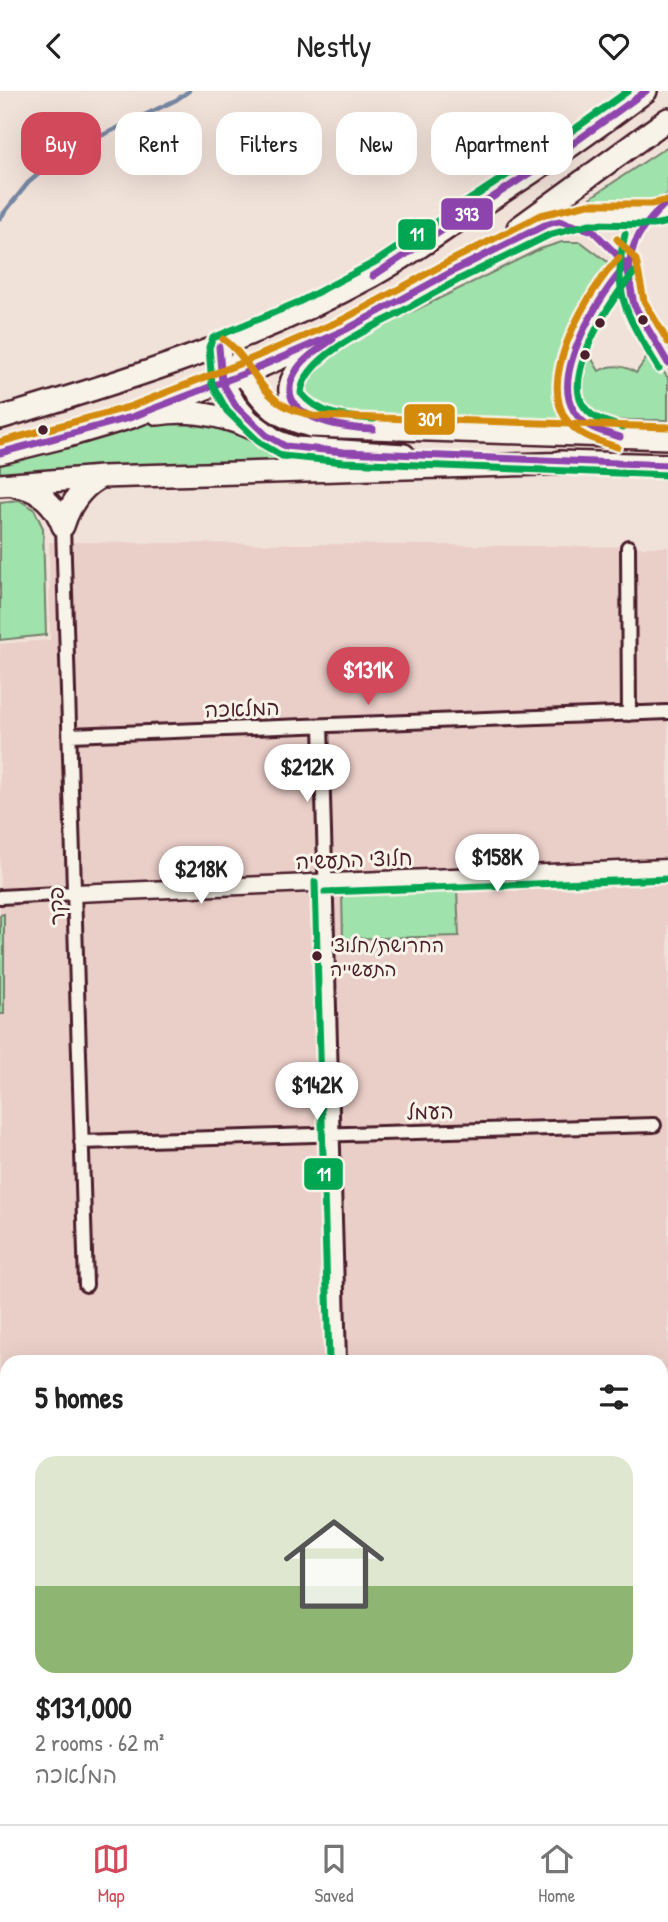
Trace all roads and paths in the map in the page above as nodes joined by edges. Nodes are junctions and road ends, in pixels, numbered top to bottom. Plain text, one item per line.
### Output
1 (646, 91) edge
2 (668, 119) edge
3 (668, 211) edge
4 (455, 270) junction
5 (347, 328) junction
6 (219, 347) junction
7 (243, 374) junction
8 (222, 382) junction
9 (132, 417) junction
10 (0, 418) edge
11 (345, 428) junction
12 (266, 435) junction
13 (668, 438) edge
14 (0, 453) edge
15 (573, 463) junction
16 (668, 465) edge
17 (102, 477) junction
18 (0, 485) edge
19 (63, 526) junction
20 (628, 547) dead end
21 (668, 712) edge
22 (629, 714) junction
23 (321, 726) junction
24 (69, 735) junction
25 (668, 868) edge
26 (325, 882) junction
27 (76, 893) junction
28 (0, 897) edge
29 (654, 1125) dead end
30 (334, 1134) junction
31 (81, 1142) junction
32 (86, 1285) dead end
33 (339, 1355) edge

1 - 6 highway
2 - 4 highway
3 - 4 highway
4 - 5 highway
5 - 7 highway
5 - 11 highway
6 - 7 highway
6 - 8 highway
6 - 10 highway
7 - 8 highway
7 - 11 highway
8 - 9 highway
8 - 12 highway
9 - 12 highway
9 - 14 highway
11 - 13 highway
12 - 15 highway
15 - 16 highway
15 - 17 highway
17 - 18 highway
17 - 19 highway
18 - 19 highway
19 - 24 street, פקר
20 - 22 street
21 - 22 street, המלאכה
22 - 23 street, המלאכה
23 - 24 street, המלאכה
23 - 26 street
24 - 27 street, פקר
25 - 26 street, חלוצי התעשיה
26 - 27 street, חלוצי התעשיה
26 - 30 street
27 - 28 street, חלוצי התעשיה
27 - 31 street, פקר
29 - 30 street, העמל
30 - 31 street, העמל
30 - 33 street
31 - 32 street, פקר

